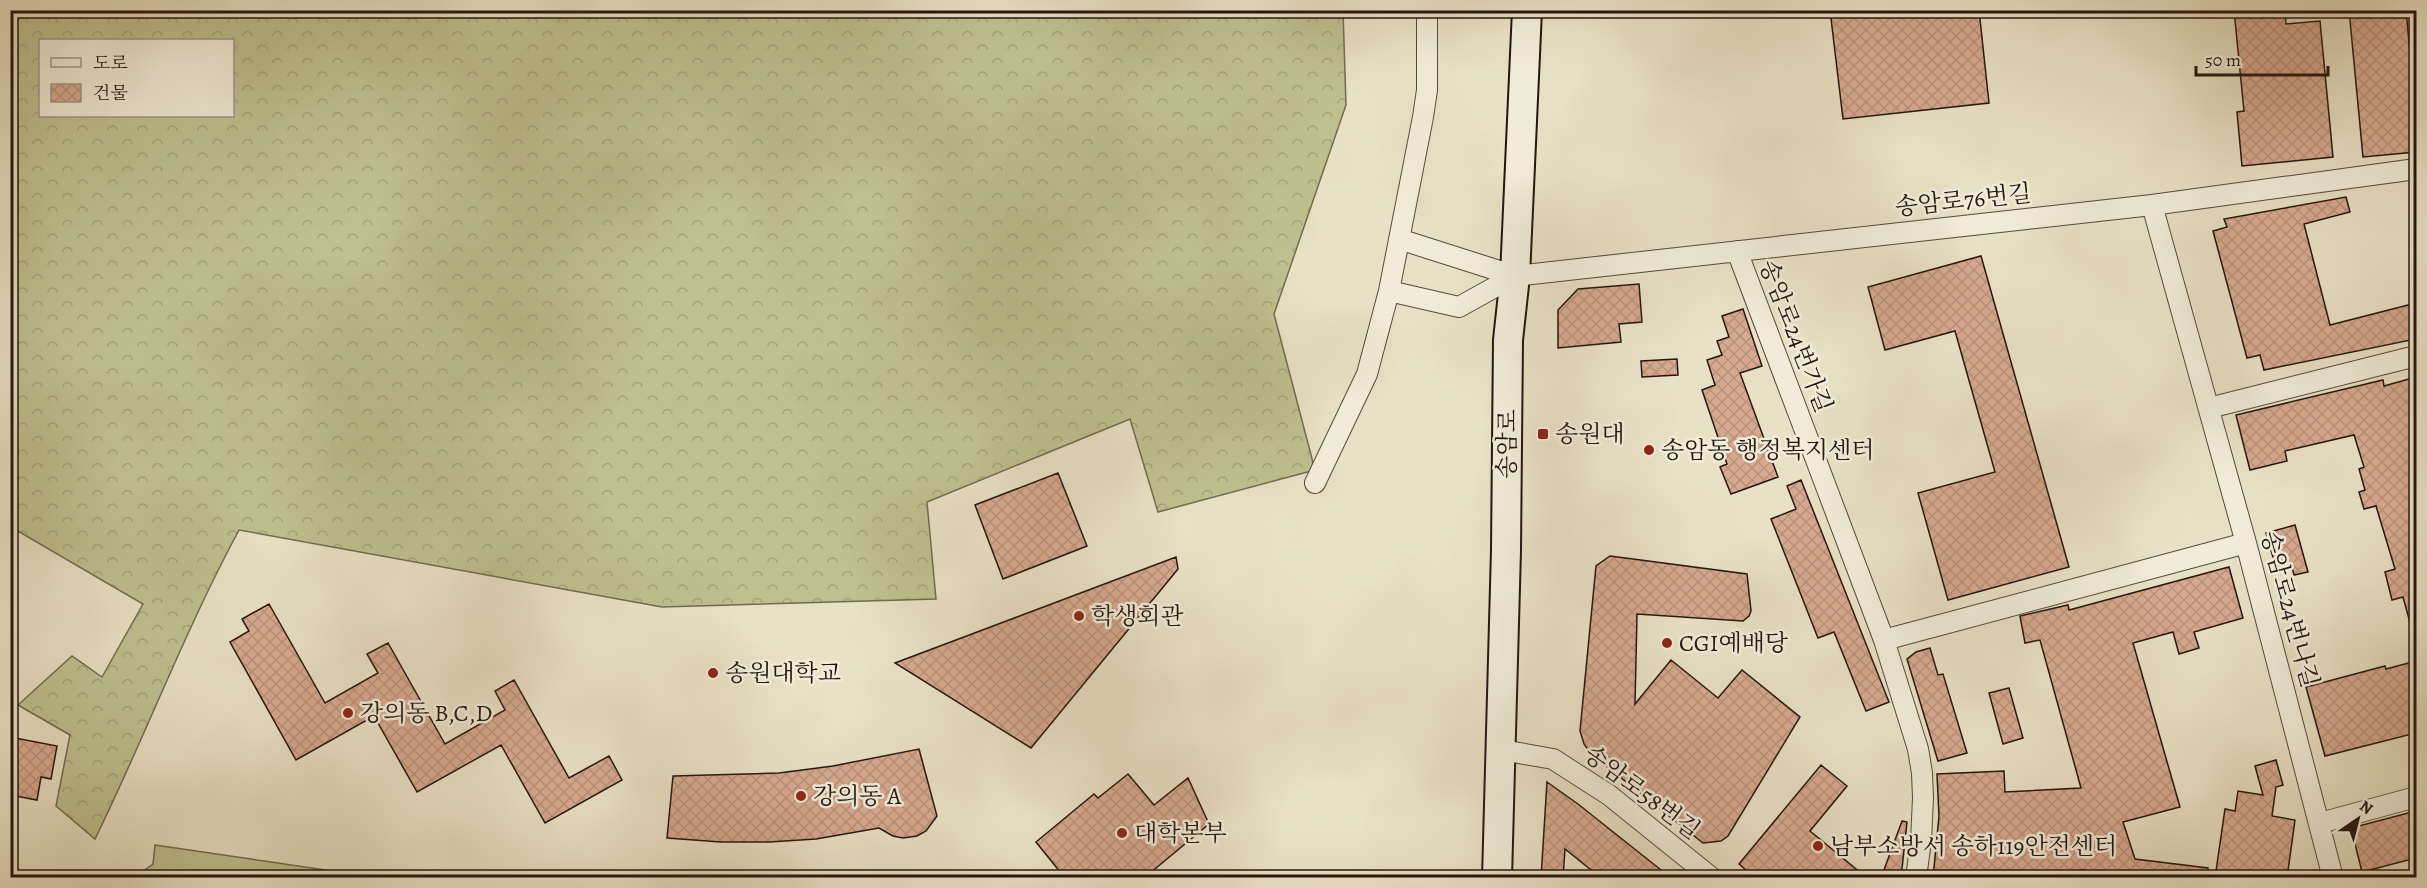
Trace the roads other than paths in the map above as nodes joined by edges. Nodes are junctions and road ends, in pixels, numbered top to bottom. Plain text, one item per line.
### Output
1 (1427, 10) edge
2 (1527, 10) edge
3 (2416, 169) edge
4 (2152, 205) junction
5 (1399, 239) junction
6 (1737, 251) junction
7 (1515, 276) junction
8 (1389, 291) junction
9 (2416, 356) edge
10 (2209, 408) junction
11 (1315, 483) dead end
12 (2246, 543) junction
13 (1884, 640) junction
14 (1502, 750) junction
15 (2416, 797) edge
16 (2320, 823) junction
17 (1497, 878) edge
18 (1712, 878) edge
19 (1916, 878) edge
20 (2334, 878) edge

1 - 5 street
2 - 7 main road, 송암로
3 - 4 street, 송암로76번길
4 - 6 street, 송암로76번길
4 - 10 street, 송암로24번나길
5 - 7 street
5 - 8 street
6 - 7 street, 송암로76번길
6 - 13 street, 송암로24번가길
7 - 8 street
7 - 14 main road, 송암로
8 - 11 street
9 - 10 street
10 - 12 street, 송암로24번나길
12 - 13 street
12 - 16 street, 송암로24번나길
13 - 19 street, 송암로24번가길
14 - 17 main road, 송암로
14 - 18 street, 송암로58번길
15 - 16 street
16 - 20 street, 송암로24번나길

